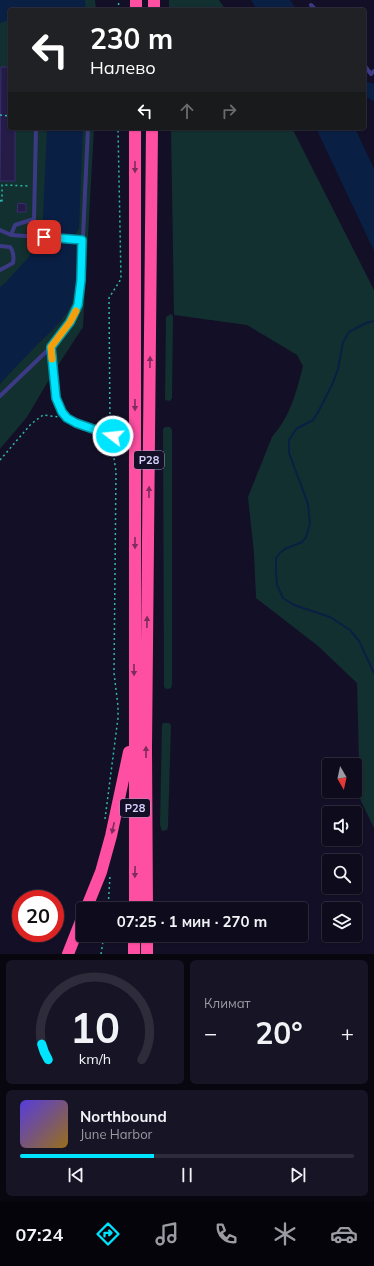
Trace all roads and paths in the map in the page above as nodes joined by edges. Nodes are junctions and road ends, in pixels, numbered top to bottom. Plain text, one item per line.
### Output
1 (311, 5) dead end
2 (314, 8) edge
3 (366, 68) edge
4 (374, 72) edge
5 (36, 130) edge
6 (88, 130) edge
7 (118, 130) edge
8 (135, 130) edge
9 (152, 130) edge
10 (34, 186) junction
11 (0, 200) edge
12 (0, 230) edge
13 (11, 235) junction
14 (82, 240) junction
15 (0, 246) edge
16 (0, 270) edge
17 (51, 347) junction
18 (0, 396) edge
19 (67, 418) junction
20 (135, 434) junction
21 (110, 435) junction
22 (0, 460) edge
23 (134, 707) junction
24 (104, 821) dead end
25 (111, 870) dead end
26 (89, 902) edge
27 (109, 902) edge
28 (135, 902) edge
29 (147, 902) edge
30 (76, 934) edge
31 (103, 942) edge
32 (68, 954) edge
33 (101, 954) edge

1 - 2 lane
3 - 4 lane
5 - 10 lane
6 - 14 lane
7 - 21 path
8 -> 20 highway, Р28
29 -> 9 highway, Р28
10 - 11 path
10 - 13 lane
12 - 13 lane
13 - 14 lane
14 - 17 lane
15 - 16 lane
17 - 18 lane
17 - 19 lane
19 - 21 lane
19 - 22 path
20 - 21 lane
20 -> 23 highway, Р28
21 - 24 path
23 -> 26 highway
23 -> 28 highway, Р28
25 - 27 path
30 - 32 highway
31 - 33 path

